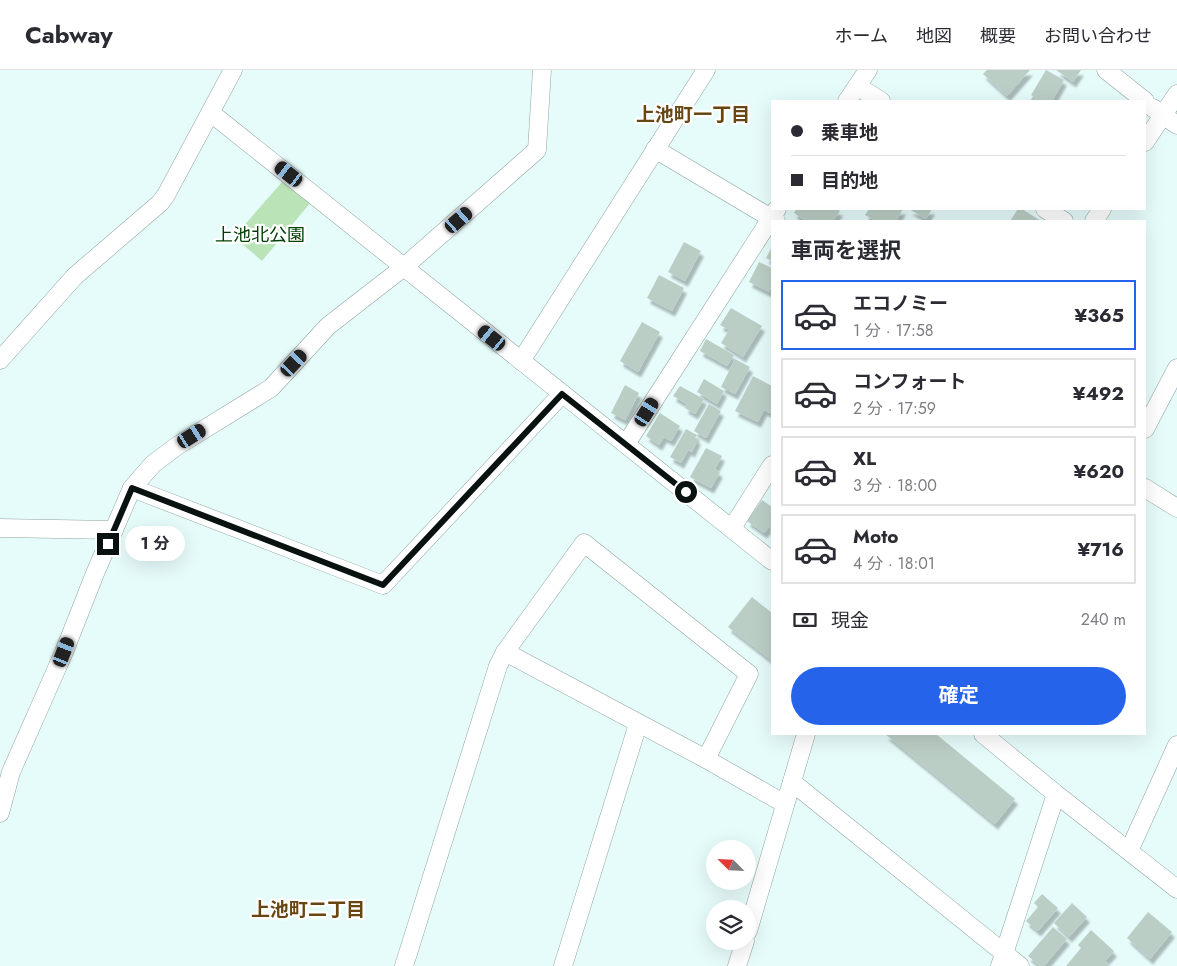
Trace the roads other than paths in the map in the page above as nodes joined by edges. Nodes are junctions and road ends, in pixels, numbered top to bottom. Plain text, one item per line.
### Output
1 (233, 70) edge
2 (542, 70) edge
3 (706, 70) edge
4 (868, 70) edge
5 (1106, 70) edge
6 (857, 86) junction
7 (1177, 94) edge
8 (848, 100) edge
9 (879, 100) edge
10 (1144, 100) edge
11 (1146, 102) edge
12 (211, 113) junction
13 (1170, 120) edge
14 (1146, 141) edge
15 (655, 149) junction
16 (1047, 210) edge
17 (774, 216) edge
18 (1062, 220) edge
19 (771, 221) edge
20 (404, 267) junction
21 (0, 360) edge
22 (521, 361) junction
23 (1177, 368) edge
24 (562, 394) junction
25 (1146, 427) edge
26 (626, 444) junction
27 (771, 466) edge
28 (132, 488) junction
29 (1146, 489) edge
30 (1177, 508) edge
31 (0, 528) edge
32 (732, 528) junction
33 (114, 530) junction
34 (771, 560) edge
35 (505, 652) junction
36 (638, 724) junction
37 (806, 735) edge
38 (985, 735) edge
39 (1177, 744) edge
40 (706, 759) junction
41 (792, 782) junction
42 (1056, 794) junction
43 (785, 804) junction
44 (0, 813) edge
45 (1128, 851) junction
46 (1177, 889) edge
47 (756, 904) edge
48 (742, 950) edge
49 (1002, 960) edge
50 (404, 966) edge
51 (563, 966) edge
52 (737, 966) edge
53 (1020, 966) edge

1 - 12 street
2 - 20 street
3 - 15 street
4 - 6 street
5 - 10 street
6 - 8 street
6 - 9 street
7 - 13 street
11 - 13 street
12 - 20 street
12 - 21 street
13 - 14 street
15 - 17 street
15 - 22 street
16 - 18 street
19 - 26 street
20 - 22 street
20 - 28 street
22 - 24 street
23 - 25 street
24 - 26 street
24 - 28 street
26 - 32 street
27 - 32 street
28 - 33 street
29 - 30 street
31 - 33 street
32 - 34 street
33 - 44 street
35 - 36 street
35 - 40 street
35 - 50 street
36 - 40 street
36 - 51 street
37 - 41 street
38 - 42 street
39 - 45 street
40 - 43 street
41 - 43 street
41 - 49 street
42 - 45 street
42 - 49 street
43 - 47 street
45 - 46 street
48 - 52 street
49 - 53 street

